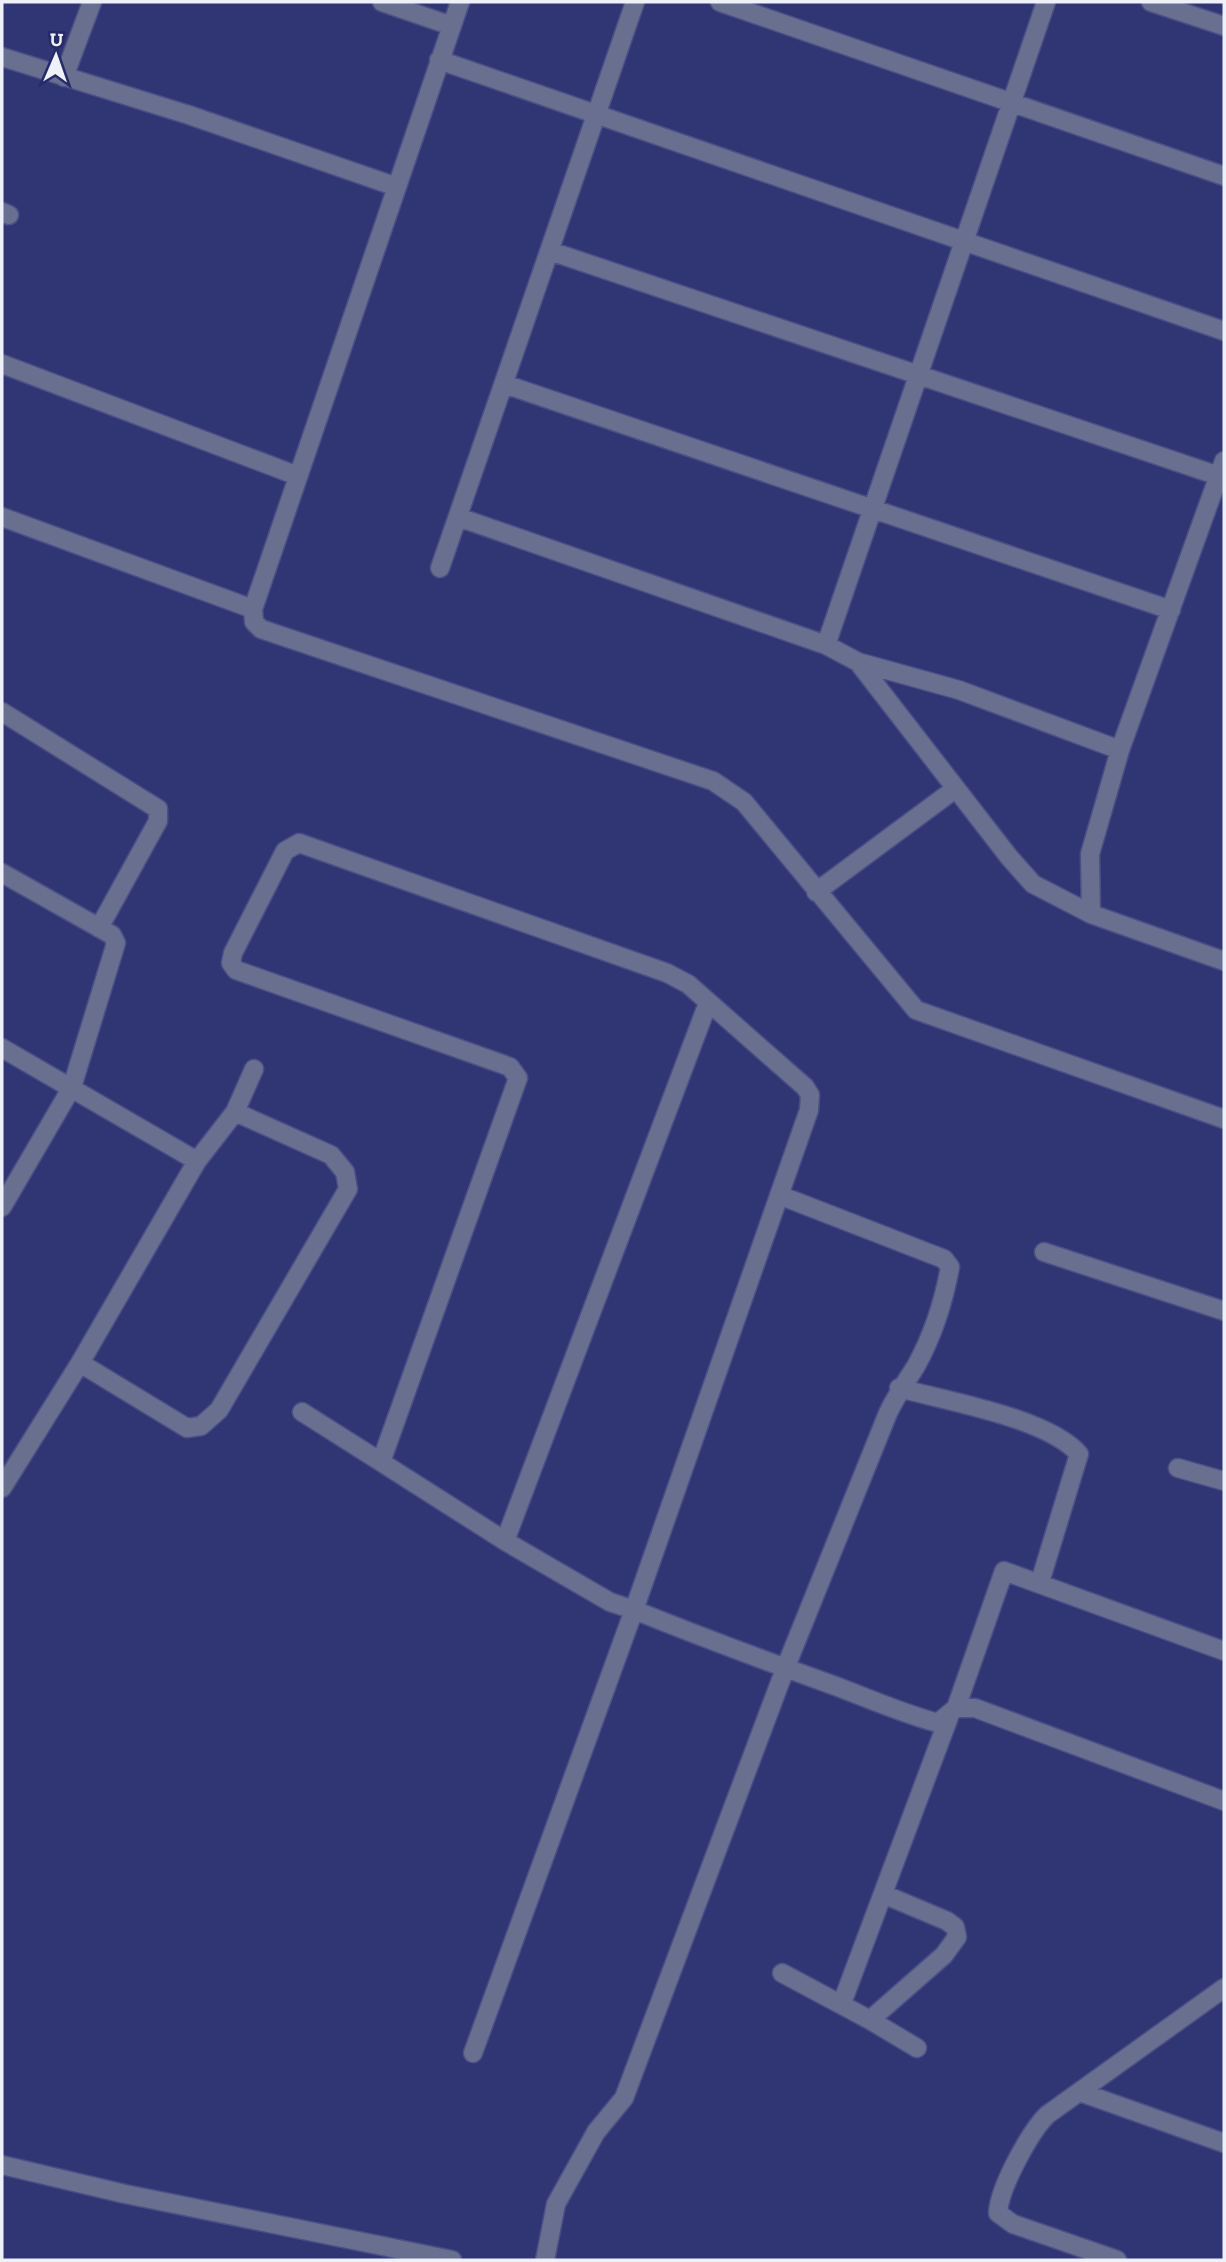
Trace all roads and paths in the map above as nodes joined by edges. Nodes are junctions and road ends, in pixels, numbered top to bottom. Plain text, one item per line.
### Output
1 (92, 2) edge
2 (382, 2) edge
3 (460, 2) edge
4 (635, 2) edge
5 (720, 2) edge
6 (1046, 2) edge
7 (1151, 2) edge
8 (452, 26) junction
9 (1224, 26) edge
10 (2, 57) edge
11 (439, 60) junction
12 (64, 77) junction
13 (1012, 102) junction
14 (597, 113) junction
15 (1224, 176) edge
16 (397, 187) junction
17 (965, 239) junction
18 (550, 251) junction
19 (1224, 331) edge
20 (2, 364) edge
21 (919, 374) junction
22 (504, 384) junction
23 (1222, 468) edge
24 (298, 476) junction
25 (873, 509) junction
26 (2, 517) edge
27 (458, 517) junction
28 (440, 568) dead end
29 (253, 609) junction
30 (1171, 610) junction
31 (826, 645) junction
32 (858, 662) junction
33 (2, 712) edge
34 (1120, 750) junction
35 (955, 789) junction
36 (2, 873) edge
37 (816, 892) junction
38 (1091, 914) junction
39 (99, 928) junction
40 (1224, 961) edge
41 (708, 1003) junction
42 (2, 1048) edge
43 (254, 1069) dead end
44 (72, 1087) junction
45 (235, 1112) junction
46 (1224, 1118) edge
47 (197, 1160) junction
48 (779, 1195) junction
49 (2, 1207) edge
50 (1044, 1252) dead end
51 (1224, 1311) edge
52 (80, 1363) junction
53 (899, 1388) junction
54 (302, 1412) dead end
55 (382, 1462) junction
56 (1178, 1468) dead end
57 (1224, 1481) edge
58 (2, 1488) edge
59 (505, 1541) junction
60 (1040, 1582) junction
61 (634, 1610) junction
62 (1224, 1651) edge
63 (785, 1669) junction
64 (952, 1712) junction
65 (1224, 1801) edge
66 (883, 1894) junction
67 (782, 1973) dead end
68 (1223, 1991) edge
69 (842, 2003) junction
70 (870, 2020) junction
71 (916, 2048) dead end
72 (473, 2053) dead end
73 (1080, 2092) junction
74 (1224, 2143) edge
75 (2, 2165) edge
76 (452, 2260) edge
77 (545, 2260) edge
78 (1117, 2260) edge

1 - 12 street
2 - 8 street
3 - 8 street
4 - 14 street
5 - 13 street
6 - 13 street
7 - 9 street
8 - 11 street
10 - 12 street
11 - 14 street
11 - 16 street
12 - 16 street
13 - 15 street
13 - 17 street
14 - 17 street
14 - 18 street
16 - 24 street
17 - 19 street
17 - 21 street
18 - 21 street
18 - 22 street
20 - 24 street
21 - 23 street
21 - 25 street
22 - 25 street
22 - 27 street
23 - 30 street
24 - 29 street
25 - 30 street
25 - 31 street
26 - 29 street
27 - 28 street
27 - 31 street
29 - 37 street
30 - 34 street
31 - 32 street
32 - 34 street
32 - 35 street
33 - 39 street
34 - 38 street
35 - 37 street
35 - 38 street
36 - 39 street
37 - 46 street
38 - 40 street
39 - 44 street
41 - 48 street
41 - 55 street
41 - 59 street
42 - 44 street
43 - 45 street
44 - 47 street
44 - 49 street
45 - 47 street
45 - 52 street
47 - 52 street
48 - 53 street
48 - 61 street
50 - 51 street
52 - 58 street
53 - 60 street
53 - 63 street
54 - 55 street
55 - 59 street
56 - 57 street
59 - 61 street
60 - 62 street
60 - 64 street
61 - 63 street
61 - 72 street
63 - 64 street
63 - 77 street
64 - 65 street
64 - 66 street
66 - 69 street
66 - 70 street
67 - 69 street
68 - 73 street
69 - 70 street
70 - 71 street
73 - 74 street
73 - 78 street
75 - 76 street

